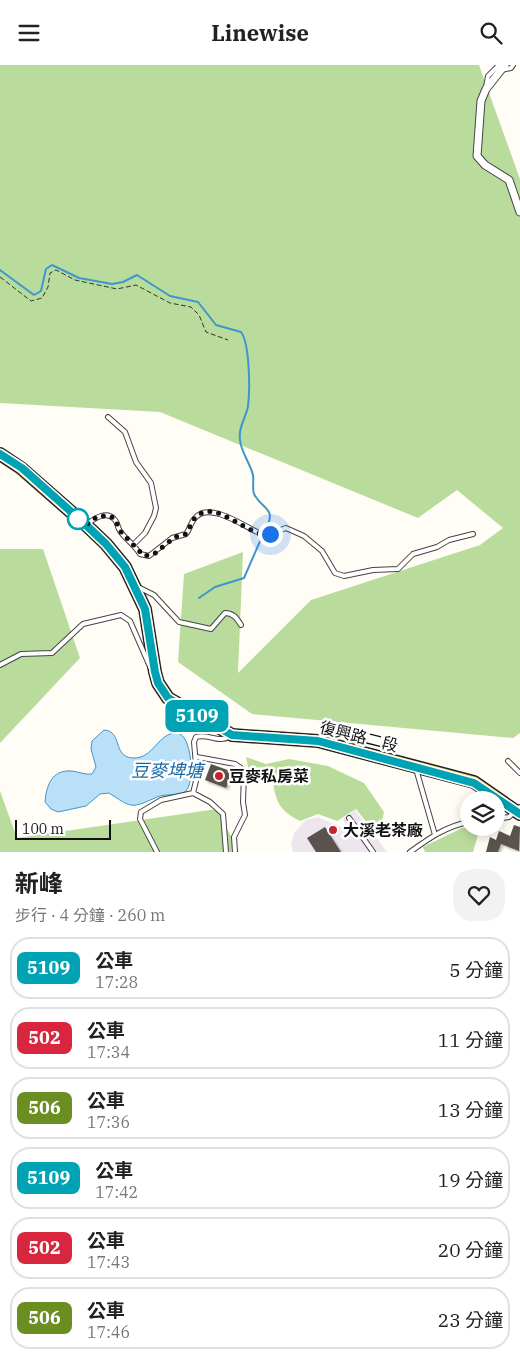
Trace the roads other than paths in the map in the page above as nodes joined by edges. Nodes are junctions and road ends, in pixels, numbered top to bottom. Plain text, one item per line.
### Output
1 (514, 65) edge
2 (502, 67) edge
3 (520, 212) edge
4 (108, 417) dead end
5 (0, 454) edge
6 (86, 525) junction
7 (472, 535) dead end
8 (134, 544) junction
9 (135, 586) junction
10 (241, 625) dead end
11 (0, 665) edge
12 (155, 672) junction
13 (232, 735) junction
14 (197, 757) junction
15 (508, 761) dead end
16 (415, 767) junction
17 (520, 773) edge
18 (193, 793) junction
19 (519, 811) edge
20 (349, 818) dead end
21 (505, 818) edge
22 (460, 824) edge
23 (435, 835) junction
24 (157, 852) edge
25 (226, 852) edge
26 (235, 852) edge
27 (373, 852) edge
28 (410, 852) edge

1 - 2 lane
2 - 3 street
4 - 8 lane
5 - 6 main road, 復興路二段
6 - 8 lane
6 - 9 main road, 復興路二段
7 - 8 lane
9 - 10 lane
9 - 12 main road, 復興路二段
11 - 12 lane
12 - 13 main road, 復興路二段
13 - 14 lane
13 - 16 main road, 復興路二段
14 - 18 lane
14 - 26 lane
15 - 17 lane
16 - 19 main road, 復興路二段
16 - 23 lane
18 - 24 lane
18 - 25 lane
19 - 21 lane
20 - 27 lane
22 - 23 lane
23 - 28 lane

